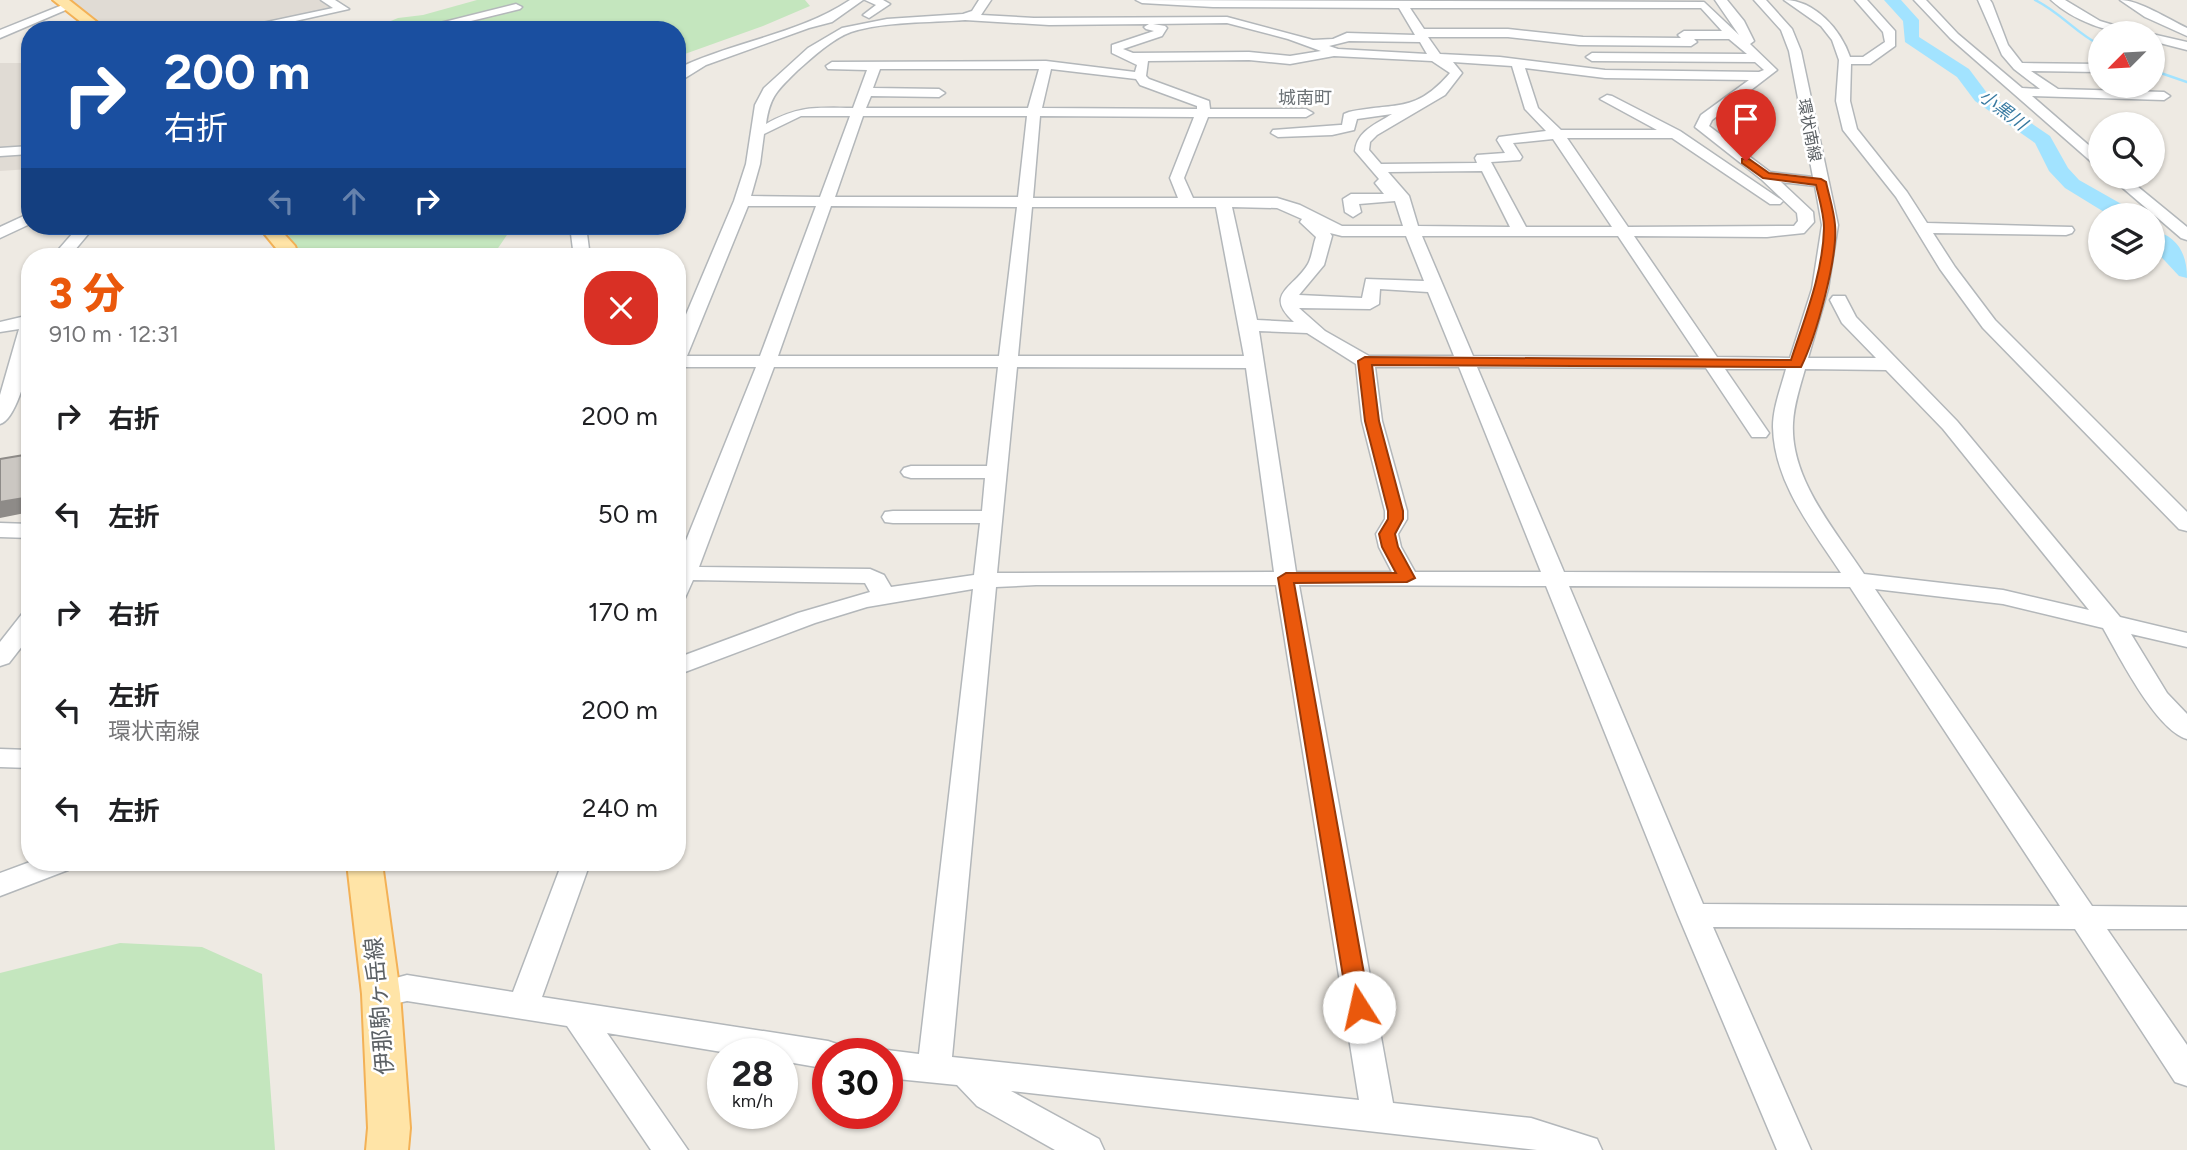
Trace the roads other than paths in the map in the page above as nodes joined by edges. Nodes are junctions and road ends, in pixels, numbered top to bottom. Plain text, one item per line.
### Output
1 (327, 0) edge
2 (857, 0) edge
3 (871, 0) edge
4 (985, 0) edge
5 (1142, 0) edge
6 (1721, 0) edge
7 (1760, 0) edge
8 (1790, 0) edge
9 (1861, 0) edge
10 (1920, 0) edge
11 (1984, 0) edge
12 (2057, 0) edge
13 (2126, 0) edge
14 (1257, 2) edge
15 (1401, 2) edge
16 (1548, 2) edge
17 (64, 3) edge
18 (520, 4) edge
19 (1332, 4) junction
20 (2103, 11) dead end
21 (869, 15) dead end
22 (965, 18) junction
23 (1337, 18) dead end
24 (1398, 20) dead end
25 (1411, 20) junction
26 (1703, 20) dead end
27 (1716, 20) junction
28 (27, 21) edge
29 (88, 21) edge
30 (282, 21) edge
31 (453, 21) edge
32 (502, 21) edge
33 (1034, 21) junction
34 (2093, 21) edge
35 (2117, 21) edge
36 (21, 24) edge
37 (1313, 30) dead end
38 (1572, 32) junction
39 (2187, 32) edge
40 (0, 34) edge
41 (1285, 34) junction
42 (1731, 35) junction
43 (1420, 36) junction
44 (1687, 38) junction
45 (2165, 40) edge
46 (1306, 42) junction
47 (2187, 46) edge
48 (1333, 53) junction
49 (1134, 57) junction
50 (1592, 57) junction
51 (1706, 58) junction
52 (1756, 58) junction
53 (1437, 60) junction
54 (1845, 60) junction
55 (1046, 65) junction
56 (1518, 65) junction
57 (832, 66) dead end
58 (876, 66) junction
59 (2021, 67) junction
60 (2088, 68) edge
61 (686, 70) edge
62 (1765, 73) junction
63 (1600, 74) junction
64 (1140, 76) junction
65 (1622, 90) dead end
66 (868, 92) junction
67 (2019, 92) junction
68 (939, 93) dead end
69 (2055, 93) junction
70 (2088, 94) edge
71 (1607, 99) dead end
72 (1094, 104) dead end
73 (1035, 108) junction
74 (1414, 108) junction
75 (858, 112) junction
76 (1203, 112) junction
77 (1306, 113) dead end
78 (760, 131) junction
79 (1278, 133) dead end
80 (1557, 134) junction
81 (1675, 134) junction
82 (21, 151) edge
83 (0, 152) edge
84 (2088, 152) edge
85 (1488, 167) junction
86 (1378, 171) junction
87 (1766, 176) junction
88 (1821, 182) junction
89 (2131, 189) edge
90 (742, 201) junction
91 (825, 203) junction
92 (1187, 203) junction
93 (1223, 203) junction
94 (1024, 204) junction
95 (1353, 212) dead end
96 (1306, 214) junction
97 (1805, 220) junction
98 (21, 222) edge
99 (1922, 228) junction
100 (2066, 230) dead end
101 (1412, 231) junction
102 (1521, 232) junction
103 (1624, 232) junction
104 (0, 233) edge
105 (2187, 235) edge
106 (1437, 287) junction
107 (1289, 300) junction
108 (1839, 300) dead end
109 (21, 323) edge
110 (1249, 325) junction
111 (0, 327) edge
112 (1310, 328) junction
113 (686, 338) edge
114 (21, 358) edge
115 (686, 360) edge
116 (768, 361) junction
117 (1365, 361) junction
118 (1009, 362) junction
119 (1252, 362) junction
120 (1467, 362) junction
121 (1714, 364) junction
122 (1796, 364) junction
123 (1890, 364) junction
124 (0, 418) edge
125 (1759, 433) dead end
126 (911, 472) dead end
127 (995, 472) junction
128 (893, 517) dead end
129 (991, 517) junction
130 (2187, 524) edge
131 (0, 530) edge
132 (21, 531) edge
133 (686, 565) edge
134 (1286, 578) junction
135 (1407, 578) junction
136 (1555, 579) junction
137 (686, 580) edge
138 (987, 580) junction
139 (1857, 580) junction
140 (884, 596) junction
141 (2112, 623) junction
142 (21, 631) edge
143 (2187, 640) edge
144 (0, 658) edge
145 (686, 664) edge
146 (2187, 730) edge
147 (0, 758) edge
148 (21, 759) edge
149 (37, 871) edge
150 (364, 871) edge
151 (573, 871) edge
152 (0, 885) edge
153 (1693, 915) junction
154 (2083, 917) junction
155 (2187, 918) edge
156 (381, 994) junction
157 (523, 1006) junction
158 (576, 1014) junction
159 (812, 1052) edge
160 (903, 1066) edge
161 (951, 1072) junction
162 (2187, 1072) edge
163 (1378, 1115) junction
164 (387, 1150) edge
165 (671, 1150) edge
166 (1087, 1150) edge
167 (1585, 1150) edge
168 (1794, 1150) edge

1 - 30 street
2 - 61 street
3 - 21 street
4 - 22 street
5 - 14 street
6 - 62 street
7 - 88 street, 環状南線
8 - 54 street
9 - 54 street
10 - 67 street
11 - 59 street
12 - 34 street
13 - 39 street
14 - 19 street
15 - 16 street
15 - 19 street
15 - 25 street
16 - 27 street
16 - 38 street
17 - 28 street
17 - 29 main road
18 - 31 street
18 - 32 street
19 - 23 street
20 - 35 street
22 - 33 street
22 - 78 street
24 - 25 street
25 - 43 street
26 - 27 street
27 - 42 street
33 - 41 street
33 - 49 street
36 - 40 street
37 - 41 street
38 - 43 street
38 - 44 street
38 - 50 street
41 - 46 street
42 - 44 street
42 - 52 street
43 - 46 street
43 - 53 street
44 - 51 street
45 - 47 street
46 - 48 street
48 - 49 street
48 - 53 street
49 - 64 street
50 - 51 street
50 - 63 street
51 - 52 street
52 - 62 street
53 - 56 street
53 - 74 street
54 - 99 street
55 - 58 street
55 - 64 street
55 - 73 street
56 - 63 street
56 - 80 street
57 - 58 street
58 - 66 street
59 - 60 street
59 - 69 street
62 - 63 street
62 - 87 street
63 - 65 street
64 - 76 street
66 - 68 street
66 - 75 street
67 - 69 street
67 - 84 street
69 - 70 street
71 - 81 street
72 - 73 street
73 - 75 street
73 - 76 street
73 - 94 street
74 - 79 street
74 - 86 street
75 - 78 street
75 - 91 street
76 - 77 street
76 - 92 street
78 - 90 street
80 - 81 street
80 - 85 street
80 - 103 street
81 - 97 street
82 - 83 street
85 - 86 street
85 - 102 street
86 - 95 street
86 - 101 street
87 - 88 street
87 - 97 street
88 - 122 street, 環状南線
89 - 105 street
90 - 91 street
90 - 113 street
91 - 94 street
91 - 116 street
92 - 93 street
92 - 94 street
93 - 96 street
93 - 110 street
94 - 118 street
96 - 101 street
96 - 107 street
97 - 103 street
98 - 104 street
99 - 100 street
99 - 130 street
101 - 102 street
101 - 106 street
102 - 103 street
103 - 121 street
106 - 107 street
106 - 120 street
107 - 112 street
108 - 123 street
109 - 111 street
110 - 112 street
110 - 119 street
112 - 117 street
114 - 124 street
115 - 116 street
116 - 118 street
116 - 133 street
117 - 120 street
117 - 135 street
118 - 119 street
118 - 127 street
119 - 134 street
120 - 121 street
120 - 136 street
121 - 122 street
121 - 125 street
122 - 123 street
122 - 139 street, 環状南線
123 - 141 street
126 - 127 street
127 - 129 street
128 - 129 street
129 - 138 street
131 - 132 street
134 - 135 street
134 - 138 street
134 - 163 street
135 - 136 street
136 - 139 street
136 - 153 street
137 - 140 street
138 - 140 street
138 - 161 street
139 - 141 street
139 - 154 street, 環状南線
140 - 145 street
141 - 143 street
141 - 146 street
142 - 144 street
147 - 148 street
149 - 152 street
150 - 156 main road, 伊那駒ヶ岳線
151 - 157 street
153 - 154 street
153 - 168 street
154 - 155 street
154 - 162 street, 環状南線
156 - 157 street
156 - 164 main road, 伊那駒ヶ岳線
157 - 158 street
158 - 159 street
158 - 165 street
160 - 161 street
161 - 163 street
161 - 166 street
163 - 167 street

